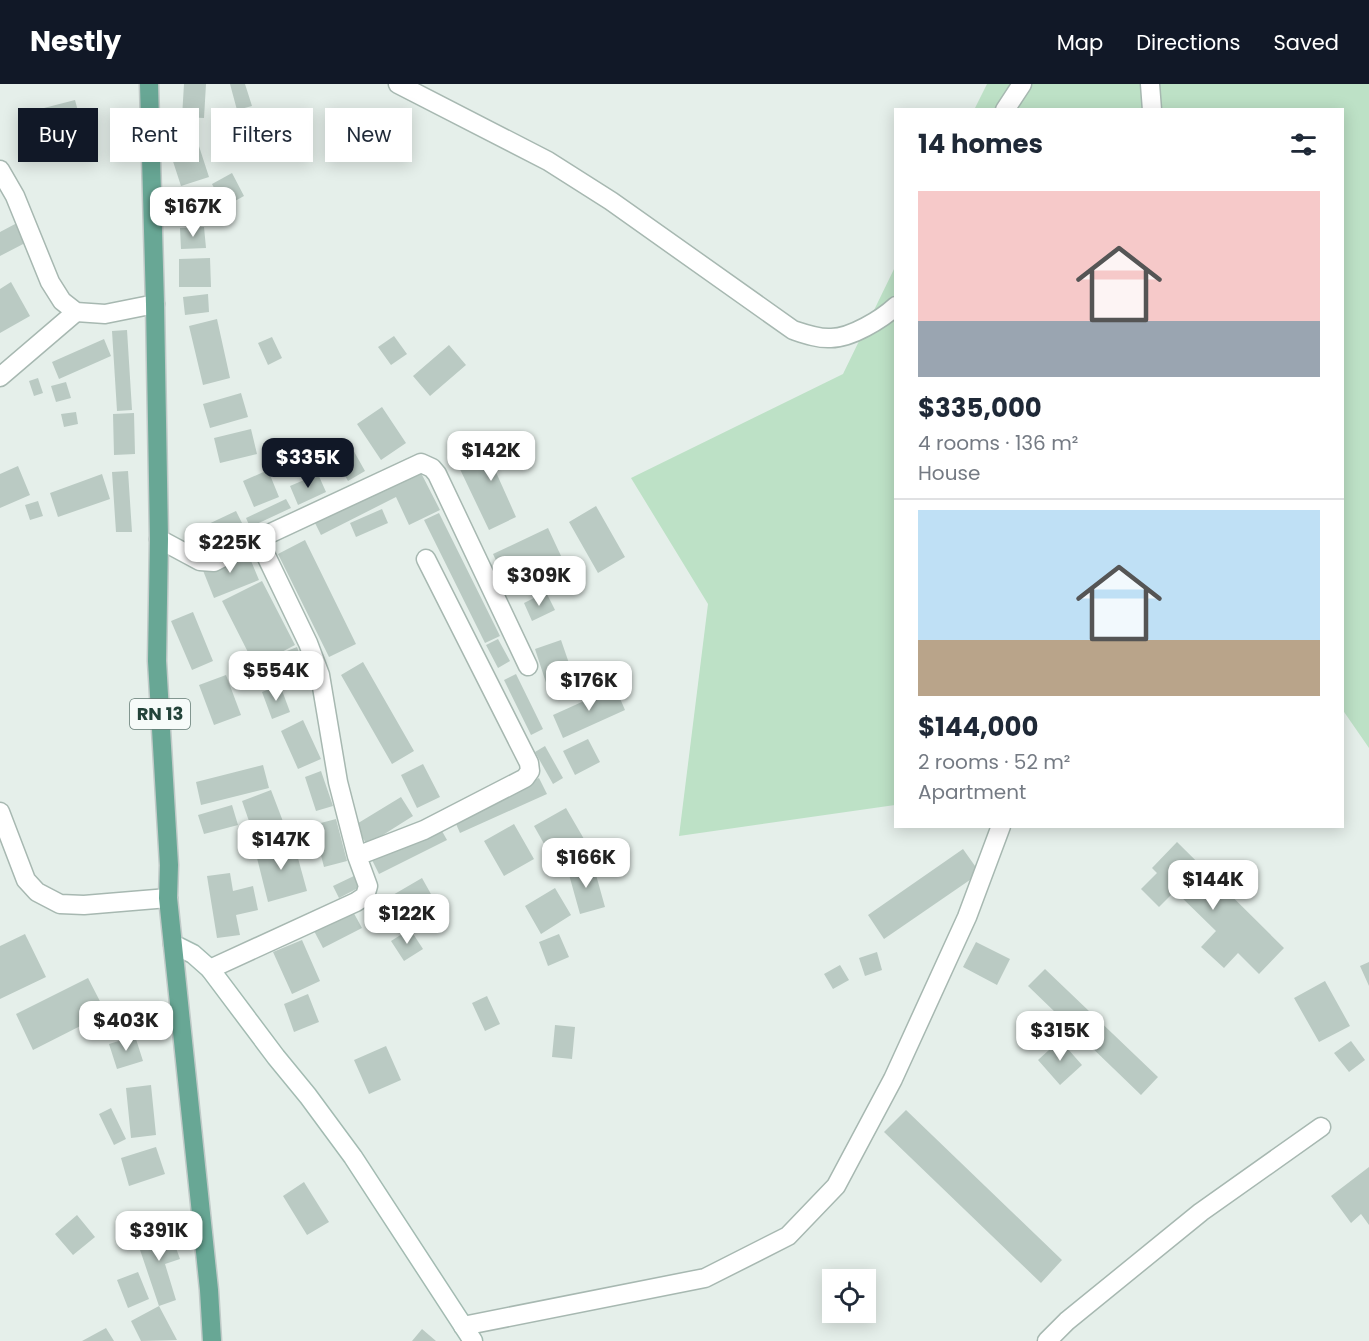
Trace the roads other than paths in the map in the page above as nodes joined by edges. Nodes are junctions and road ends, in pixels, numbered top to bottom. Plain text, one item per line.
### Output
1 (149, 84) edge
2 (398, 84) edge
3 (1022, 84) edge
4 (1150, 84) edge
5 (1006, 108) edge
6 (1152, 108) edge
7 (0, 170) edge
8 (156, 304) junction
9 (894, 308) edge
10 (76, 312) junction
11 (0, 376) edge
12 (159, 539) junction
13 (258, 539) junction
14 (426, 559) dead end
15 (528, 666) dead end
16 (0, 813) edge
17 (1000, 828) edge
18 (357, 856) junction
19 (168, 898) junction
20 (173, 944) junction
21 (210, 969) junction
22 (1321, 1127) dead end
23 (468, 1334) edge
24 (212, 1341) edge
25 (1047, 1341) edge

1 - 8 main road, RN 13
2 - 9 street
3 - 5 street
4 - 6 street
7 - 10 street
8 - 10 street
8 - 12 main road, RN 13
10 - 11 street
12 - 13 street
12 - 19 main road, RN 13
13 - 15 street
13 - 18 street
14 - 18 street
16 - 19 street
17 - 23 street
18 - 21 street
19 - 20 main road, RN 13
20 - 21 street
20 - 24 main road, RN 13
21 - 23 street
22 - 25 street

